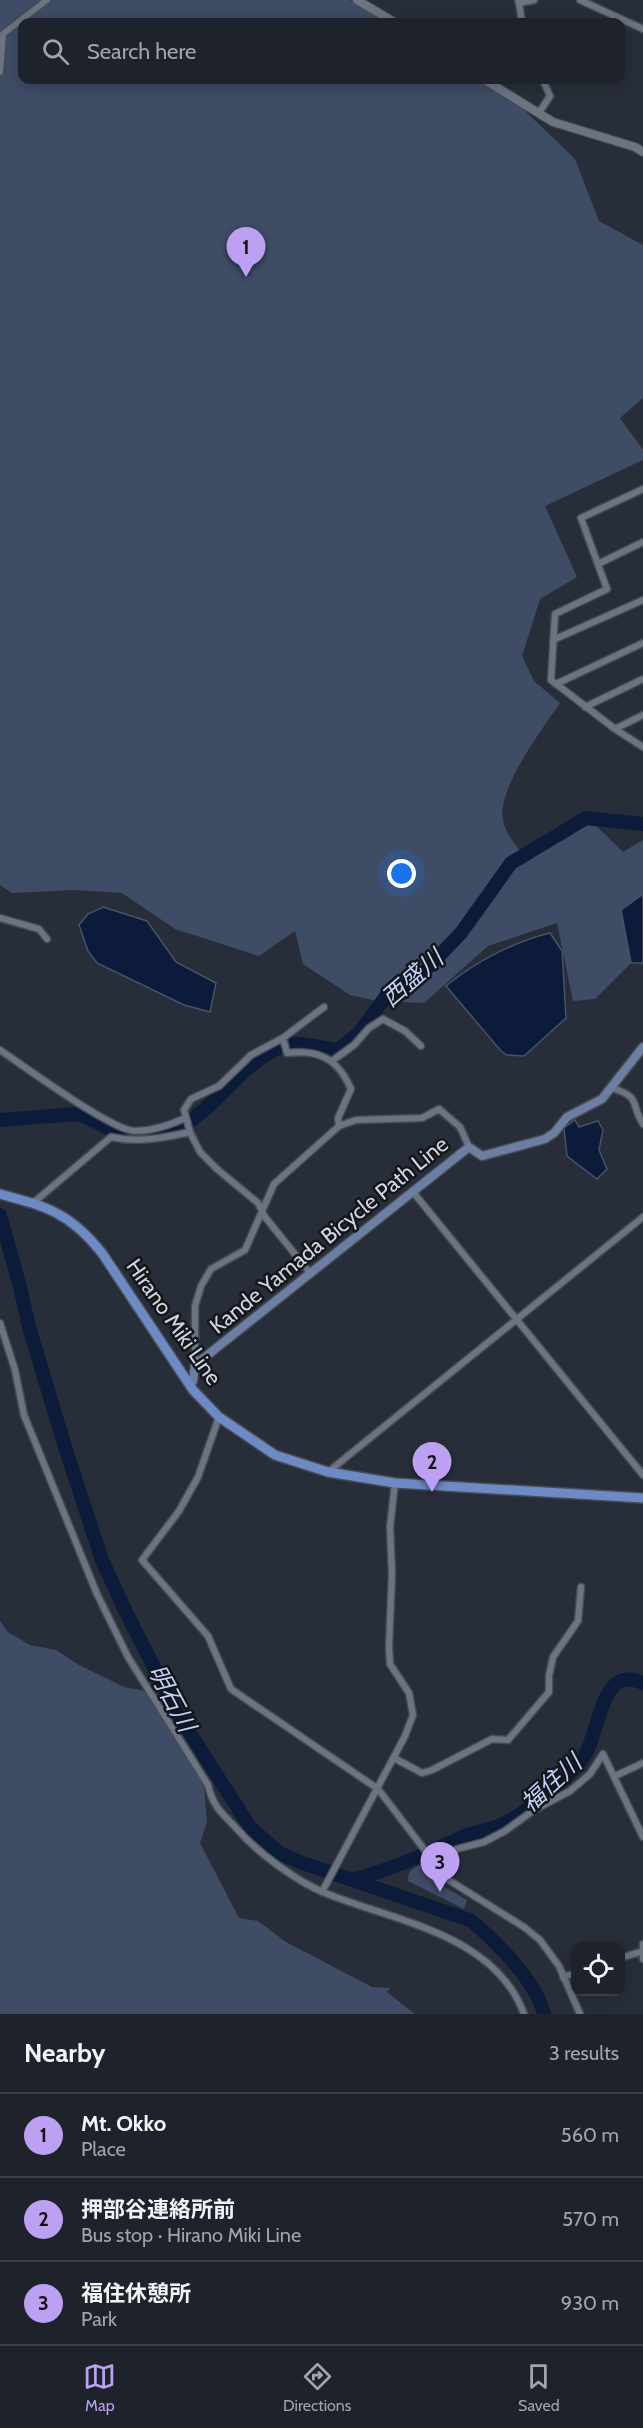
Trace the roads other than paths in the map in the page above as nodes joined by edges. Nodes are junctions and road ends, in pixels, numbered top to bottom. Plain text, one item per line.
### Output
1 (48, 0) edge
2 (534, 0) edge
3 (580, 0) edge
4 (361, 1) edge
5 (518, 1) edge
6 (24, 18) edge
7 (388, 18) edge
8 (521, 18) edge
9 (619, 18) edge
10 (625, 21) edge
11 (18, 23) edge
12 (643, 29) edge
13 (3, 34) junction
14 (0, 44) edge
15 (0, 72) edge
16 (492, 84) edge
17 (545, 84) edge
18 (539, 113) junction
19 (643, 152) edge
20 (643, 489) edge
21 (643, 542) edge
22 (598, 564) junction
23 (643, 600) edge
24 (553, 640) junction
25 (643, 643) edge
26 (643, 679) edge
27 (556, 684) junction
28 (585, 707) junction
29 (643, 715) edge
30 (615, 729) junction
31 (643, 747) edge
32 (0, 918) edge
33 (47, 939) dead end
34 (324, 1007) dead end
35 (284, 1038) junction
36 (421, 1046) dead end
37 (643, 1047) edge
38 (0, 1050) edge
39 (332, 1061) junction
40 (612, 1088) junction
41 (185, 1118) junction
42 (643, 1124) edge
43 (339, 1126) junction
44 (189, 1132) junction
45 (469, 1147) junction
46 (413, 1192) junction
47 (0, 1194) edge
48 (33, 1203) junction
49 (262, 1211) junction
50 (643, 1217) edge
51 (311, 1274) junction
52 (516, 1320) junction
53 (0, 1323) edge
54 (195, 1365) junction
55 (193, 1385) junction
56 (219, 1417) junction
57 (328, 1472) junction
58 (643, 1475) edge
59 (395, 1483) junction
60 (643, 1498) edge
61 (581, 1587) dead end
62 (394, 1758) junction
63 (643, 1763) edge
64 (615, 1776) junction
65 (378, 1789) junction
66 (643, 1837) edge
67 (435, 1862) junction
68 (322, 1892) junction
69 (643, 1944) edge
70 (642, 1954) edge
71 (625, 1958) edge
72 (571, 1975) edge
73 (563, 1977) junction
74 (524, 2014) edge
75 (580, 2014) edge

1 - 6 street
2 - 5 street
3 - 9 street
4 - 7 street
5 - 8 street
10 - 12 street
11 - 13 street
13 - 14 street
13 - 15 street
16 - 18 street
17 - 18 street
18 - 19 street
20 - 22 street
21 - 22 street
22 - 24 street
23 - 24 street
24 - 27 street
25 - 27 street
26 - 28 street
27 - 28 street
28 - 30 street
29 - 30 street
30 - 31 street
32 - 33 street
34 - 35 street
35 - 39 street
35 - 41 street
36 - 39 street
37 - 40 main road, Kande Yamada Bicycle Path Line
38 - 41 street
39 - 43 street
40 - 42 street
40 - 45 main road, Kande Yamada Bicycle Path Line
41 - 44 street
43 - 45 street
43 - 49 street
44 - 48 street
44 - 49 street
45 - 46 main road, Kande Yamada Bicycle Path Line
46 - 51 main road, Kande Yamada Bicycle Path Line
46 - 52 street
47 - 48 main road, Hirano Miki Line
48 - 55 main road, Hirano Miki Line
49 - 51 street
49 - 54 street
50 - 52 street
51 - 54 main road, Kande Yamada Bicycle Path Line
52 - 57 street
52 - 58 street
53 - 68 street
54 - 55 main road
55 - 56 main road, Hirano Miki Line
56 - 57 main road, Hirano Miki Line
56 - 65 street
57 - 59 main road, Hirano Miki Line
59 - 60 main road, Hirano Miki Line
59 - 62 street
61 - 62 street
62 - 65 street
63 - 64 street
64 - 66 street
64 - 67 street
65 - 67 street
65 - 68 street
67 - 73 street
68 - 74 street
69 - 70 street
70 - 71 street
72 - 73 street
73 - 75 street

